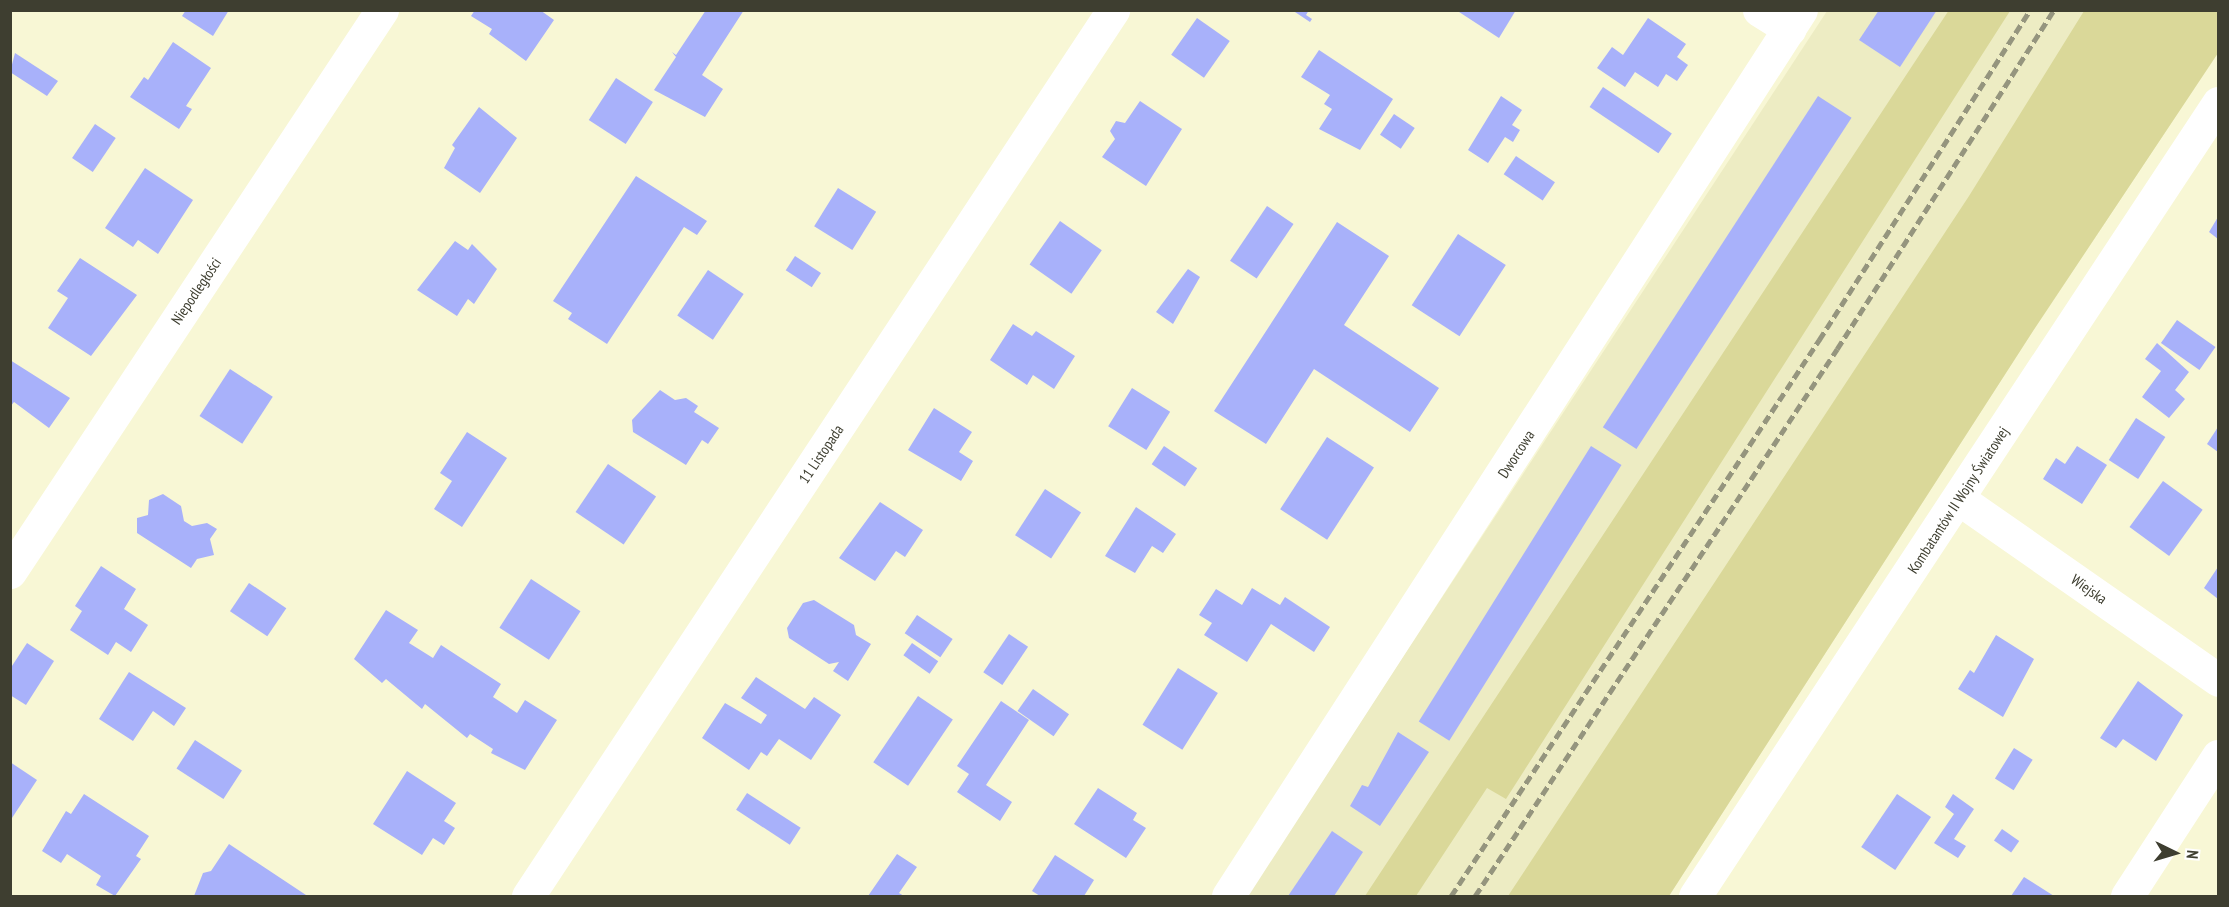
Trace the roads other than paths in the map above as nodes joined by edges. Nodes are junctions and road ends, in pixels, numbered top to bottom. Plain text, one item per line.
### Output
1 (382, 10) edge
2 (1113, 10) edge
3 (1759, 10) edge
4 (1795, 20) edge
5 (2218, 103) edge
6 (1959, 499) junction
7 (10, 572) edge
8 (2218, 680) edge
9 (2218, 756) edge
10 (528, 897) edge
11 (1227, 897) edge
12 (1695, 897) edge
13 (2127, 897) edge

1 - 7 street, Niepodległości
2 - 10 street, 11 Listopada
3 - 4 street
4 - 11 street, Dworcowa
5 - 6 street, Kombatantów II Wojny Światowej
6 - 8 street, Wiejska
6 - 12 street, Kombatantów II Wojny Światowej
9 - 13 street

